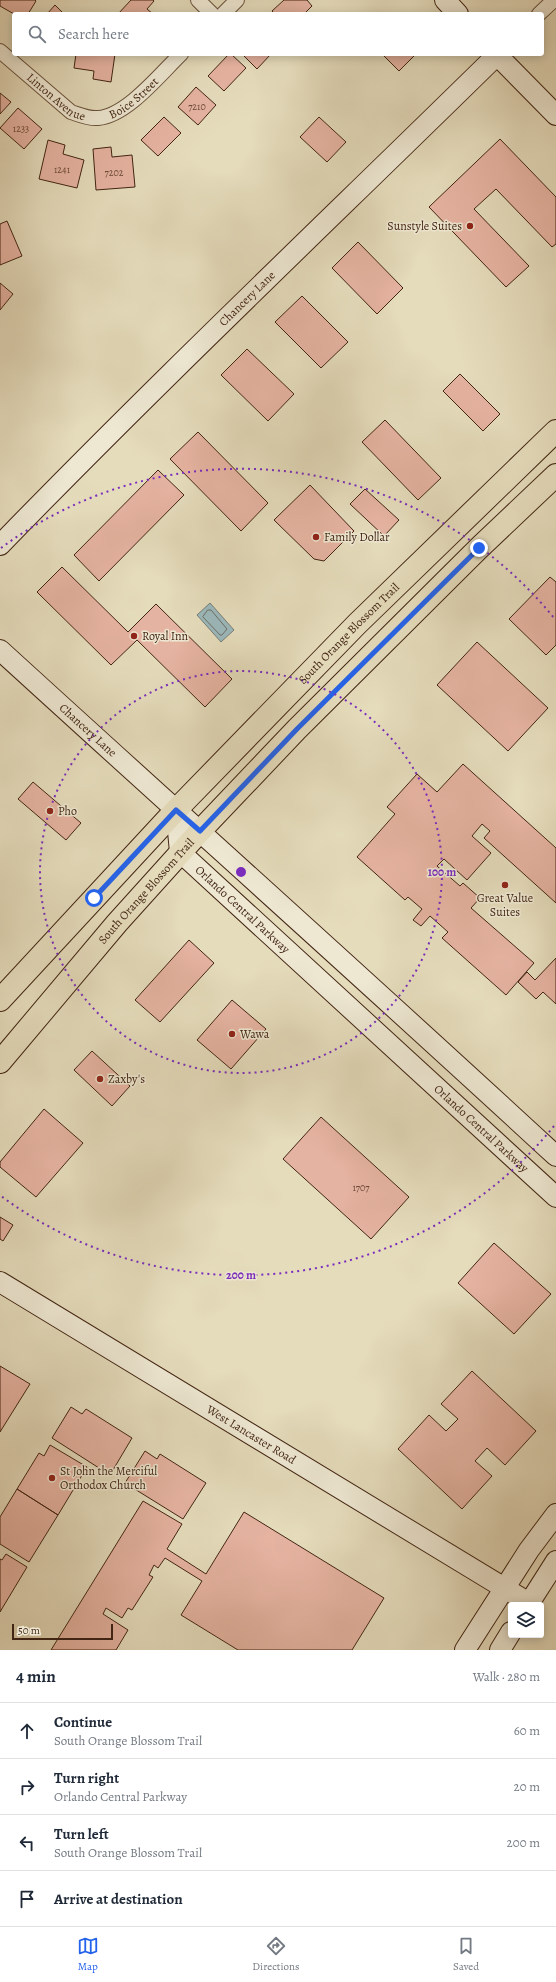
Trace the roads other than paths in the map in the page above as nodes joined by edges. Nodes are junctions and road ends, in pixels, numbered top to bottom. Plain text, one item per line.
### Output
1 (198, 0) edge
2 (237, 0) edge
3 (445, 0) edge
4 (554, 0) edge
5 (210, 12) edge
6 (225, 12) edge
7 (456, 12) edge
8 (541, 12) edge
9 (0, 51) edge
10 (179, 56) edge
11 (495, 56) edge
12 (499, 56) edge
13 (556, 115) edge
14 (98, 118) joint
15 (556, 431) edge
16 (556, 475) edge
17 (0, 546) edge
18 (0, 650) edge
19 (176, 810) junction
20 (200, 831) junction
21 (180, 852) junction
22 (0, 1000) edge
23 (0, 1062) edge
24 (556, 1156) edge
25 (556, 1197) edge
26 (0, 1282) edge
27 (556, 1514) edge
28 (556, 1561) edge
29 (504, 1587) junction
30 (525, 1602) edge
31 (529, 1602) edge
32 (508, 1637) edge
33 (465, 1650) edge
34 (500, 1650) edge

1 - 5 street
2 - 6 street
3 - 7 street
4 - 8 street
9 - 14 street, Linton Avenue
10 - 14 street, Boice Street
11 - 17 street, Chancery Lane
12 - 13 street
15 - 19 main road, South Orange Blossom Trail
16 - 20 main road, South Orange Blossom Trail
18 - 19 street, Chancery Lane
19 - 20 street
19 - 21 street
19 - 22 main road, South Orange Blossom Trail
20 - 21 main road, South Orange Blossom Trail
20 - 24 street
21 - 23 main road, South Orange Blossom Trail
21 - 25 street, Orlando Central Parkway
26 - 29 street, West Lancaster Road
27 - 29 street
28 - 31 street
29 - 30 street, West Lancaster Road
29 - 33 street
32 - 34 street

